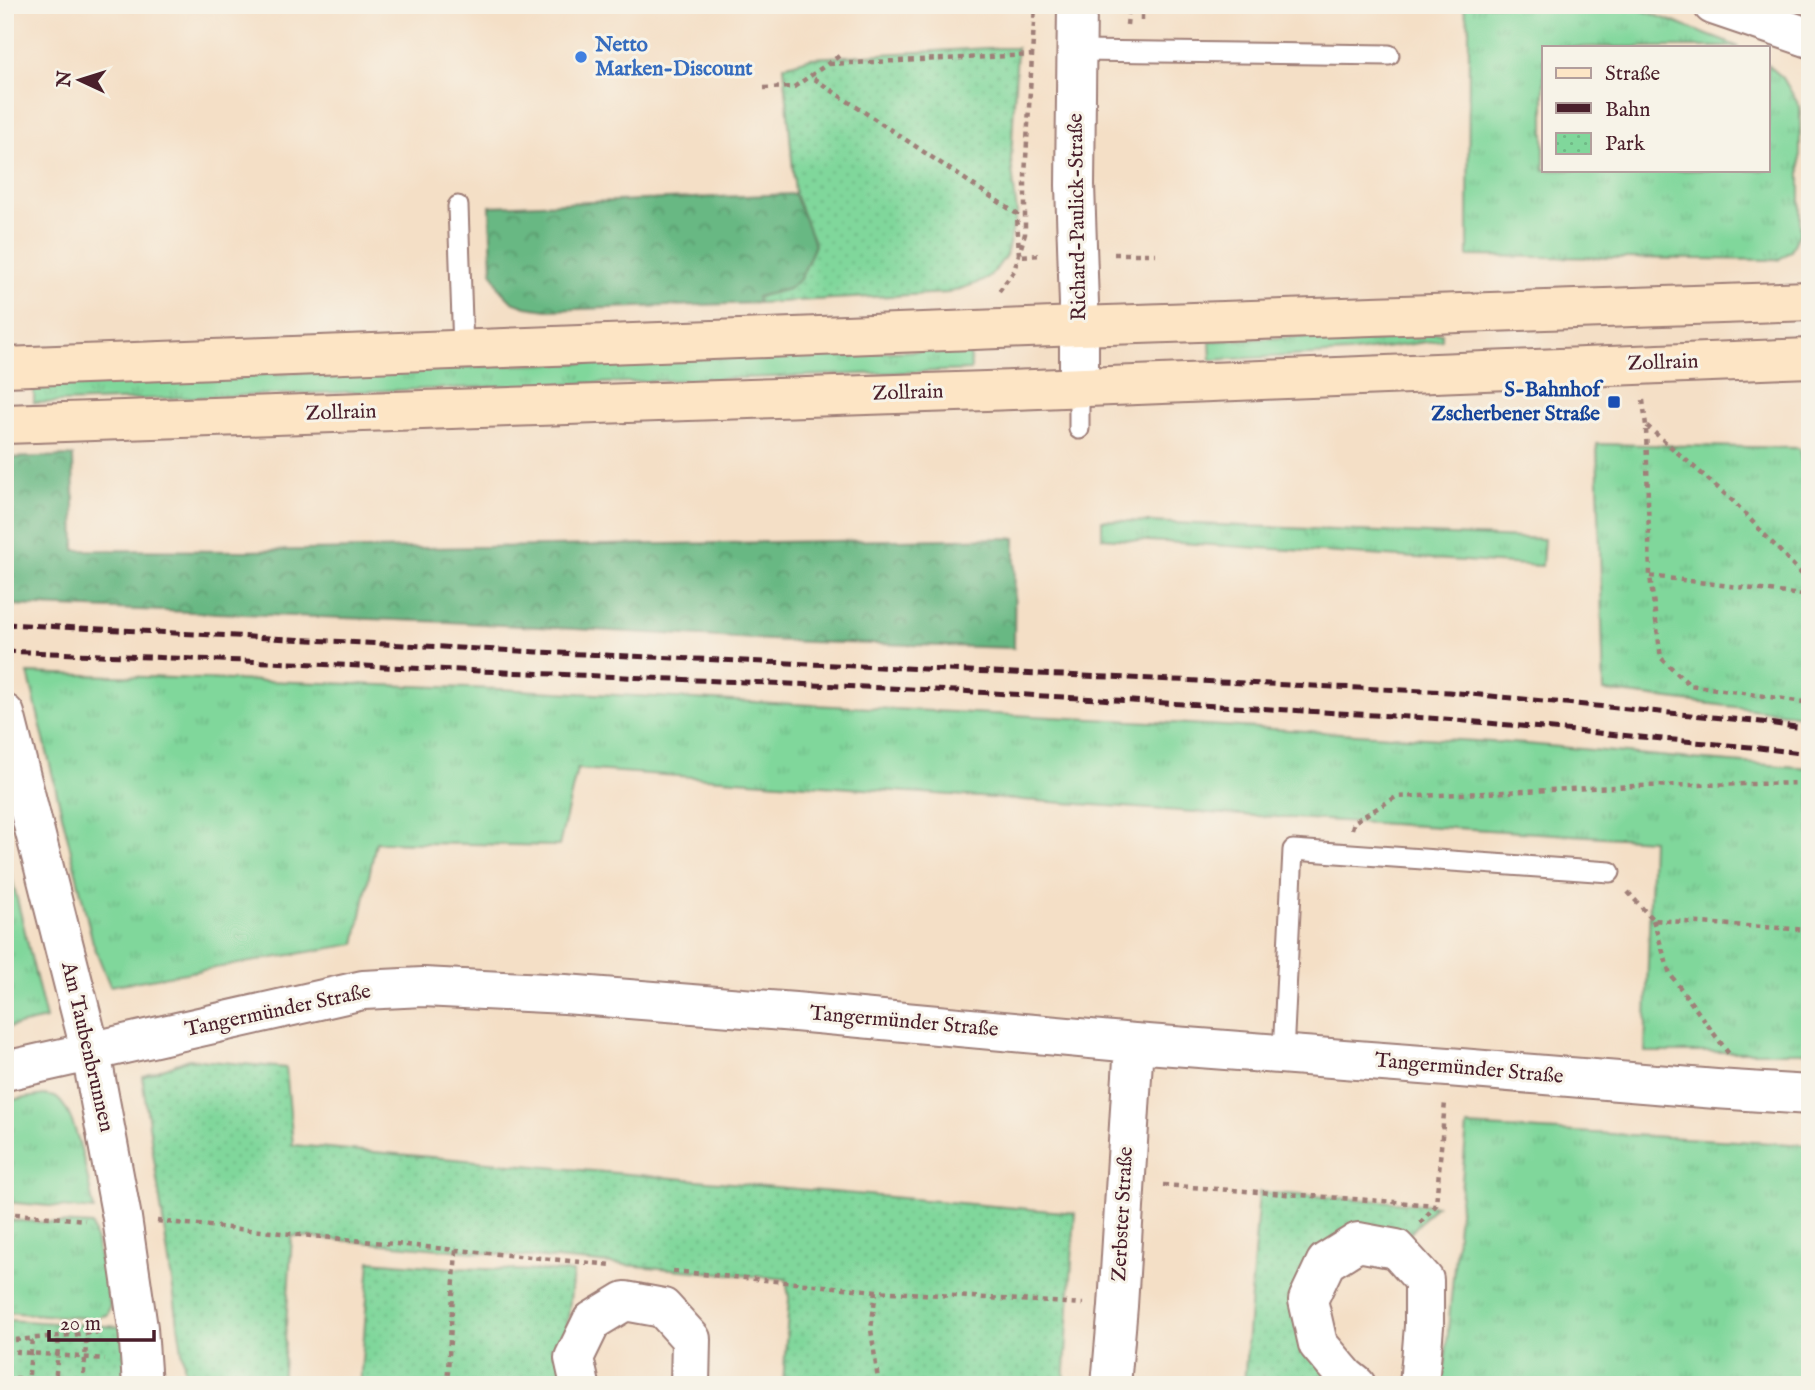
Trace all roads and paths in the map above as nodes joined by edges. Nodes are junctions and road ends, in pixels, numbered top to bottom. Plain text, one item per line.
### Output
1 (1035, 5) edge
2 (1077, 5) edge
3 (1713, 5) edge
4 (1810, 38) edge
5 (1078, 51) junction
6 (1033, 55) junction
7 (1389, 55) dead end
8 (839, 56) dead end
9 (828, 64) junction
10 (810, 76) junction
11 (764, 88) dead end
12 (458, 206) dead end
13 (1078, 253) junction
14 (1019, 256) junction
15 (996, 294) dead end
16 (1810, 301) edge
17 (1079, 326) junction
18 (463, 349) junction
19 (1810, 358) edge
20 (1638, 364) junction
21 (5, 367) edge
22 (1079, 387) junction
23 (5, 425) edge
24 (1646, 426) junction
25 (1079, 429) dead end
26 (1650, 576) junction
27 (1810, 583) edge
28 (1810, 596) edge
29 (1810, 703) edge
30 (7, 720) edge
31 (1810, 783) edge
32 (1345, 853) junction
33 (1610, 872) joint
34 (1653, 920) junction
35 (1810, 930) edge
36 (1134, 1043) junction
37 (91, 1053) junction
38 (1283, 1055) junction
39 (1730, 1056) dead end
40 (1448, 1067) junction
41 (5, 1071) edge
42 (1810, 1095) edge
43 (1124, 1183) junction
44 (1436, 1205) junction
45 (5, 1213) edge
46 (86, 1220) dead end
47 (1396, 1249) junction
48 (456, 1250) dead end
49 (876, 1291) dead end
50 (138, 1328) junction
51 (87, 1333) junction
52 (59, 1336) junction
53 (32, 1338) junction
54 (5, 1341) edge
55 (5, 1350) edge
56 (31, 1353) junction
57 (57, 1355) junction
58 (85, 1357) junction
59 (113, 1360) dead end
60 (5, 1377) edge
61 (28, 1382) edge
62 (55, 1383) edge
63 (83, 1384) edge
64 (96, 1385) edge
65 (142, 1385) edge
66 (447, 1385) edge
67 (580, 1385) edge
68 (690, 1385) edge
69 (881, 1385) edge
70 (1111, 1385) edge
71 (1356, 1385) edge
72 (1419, 1385) edge

1 - 6 path
2 - 5 street, Richard-Paulick-Straße
3 - 4 street
5 - 7 lane
5 - 13 street, Richard-Paulick-Straße
6 - 9 path
6 - 14 path
8 - 9 path
9 - 10 path
10 - 11 path
10 - 14 path
12 - 18 lane
13 - 14 path
13 - 17 street, Richard-Paulick-Straße
14 - 15 path
16 - 17 main road
17 - 18 main road
17 - 22 street, Richard-Paulick-Straße
18 - 21 main road
19 - 20 main road, Zollrain
20 - 22 main road, Zollrain
20 - 24 path
22 - 23 main road, Zollrain
22 - 25 lane, Richard-Paulick-Straße
24 - 26 path
24 - 27 path
26 - 28 path
26 - 29 path
30 - 37 street, Am Taubenbrunnen
31 - 32 path
32 - 33 lane
32 - 38 lane
33 - 34 path
34 - 35 path
34 - 39 path
36 - 37 street, Tangermünder Straße
36 - 38 street, Tangermünder Straße
36 - 43 street, Zerbster Straße
37 - 41 street, Tangermünder Straße
37 - 50 street, Am Taubenbrunnen
38 - 40 street, Tangermünder Straße
40 - 42 street, Tangermünder Straße
40 - 44 path
43 - 44 path
43 - 70 street, Zerbster Straße
44 - 47 path
45 - 46 path
47 - 71 street
47 - 72 street
48 - 66 path
49 - 69 path
50 - 51 path
50 - 65 street, Am Taubenbrunnen
51 - 52 path
51 - 58 path
52 - 53 path
52 - 57 path
53 - 54 path
53 - 56 path
55 - 56 path
56 - 57 path
56 - 61 path
57 - 58 path
57 - 62 path
58 - 59 path
58 - 63 path
60 - 61 path
61 - 62 path
62 - 63 path
63 - 64 path
67 - 68 street

